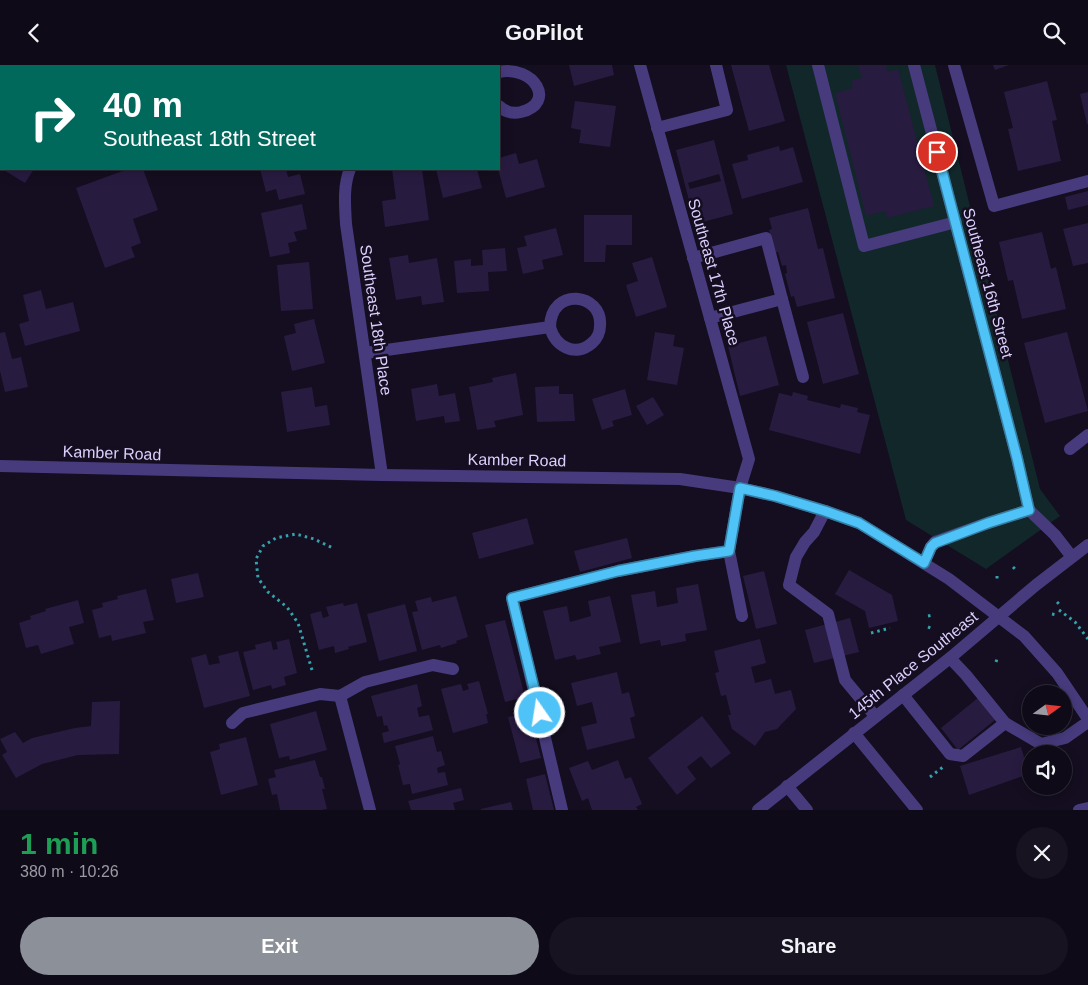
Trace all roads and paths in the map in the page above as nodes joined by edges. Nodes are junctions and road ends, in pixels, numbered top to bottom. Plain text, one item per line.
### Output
1 (642, 65) edge
2 (716, 65) edge
3 (818, 65) edge
4 (914, 65) edge
5 (954, 65) edge
6 (500, 71) edge
7 (500, 108) edge
8 (657, 128) junction
9 (350, 170) edge
10 (1088, 181) edge
11 (956, 222) junction
12 (693, 258) junction
13 (782, 299) junction
14 (710, 318) junction
15 (550, 327) junction
16 (365, 353) junction
17 (803, 377) dead end
18 (1088, 435) edge
19 (1070, 449) dead end
20 (0, 467) edge
21 (382, 475) junction
22 (740, 488) junction
23 (1029, 510) junction
24 (825, 511) junction
25 (1088, 545) edge
26 (333, 548) dead end
27 (729, 551) junction
28 (1072, 557) junction
29 (924, 563) junction
30 (1059, 606) dead end
31 (1052, 614) dead end
32 (933, 615) dead end
33 (1057, 615) dead end
34 (928, 616) dead end
35 (742, 617) dead end
36 (998, 617) junction
37 (928, 627) dead end
38 (890, 628) dead end
39 (933, 629) dead end
40 (871, 633) dead end
41 (1088, 639) edge
42 (998, 656) dead end
43 (950, 657) junction
44 (996, 662) dead end
45 (453, 669) dead end
46 (312, 670) dead end
47 (903, 695) junction
48 (340, 696) junction
49 (875, 716) junction
50 (1088, 719) edge
51 (232, 723) dead end
52 (1005, 723) junction
53 (1088, 723) edge
54 (854, 733) junction
55 (944, 767) dead end
56 (930, 777) dead end
57 (788, 786) junction
58 (1088, 807) edge
59 (370, 810) edge
60 (562, 810) edge
61 (758, 810) edge
62 (808, 810) edge
63 (917, 810) edge
64 (1078, 810) edge

1 - 8 street, Southeast 17th Place
2 - 8 street
3 - 11 street
4 - 11 street, Southeast 16th Street
5 - 10 street
6 - 7 street
8 - 12 street, Southeast 17th Place
9 - 16 street, Southeast 18th Place
11 - 23 street, Southeast 16th Street
12 - 13 street
12 - 14 street, Southeast 17th Place
13 - 14 street
13 - 17 street
14 - 22 street, Southeast 17th Place
15 - 15 street
15 - 16 street
16 - 21 street, Southeast 18th Place
18 - 19 street
20 - 21 street, Kamber Road
21 - 22 street, Kamber Road
22 - 24 street, Kamber Road
22 - 27 street, Southeast 17th Place
23 - 28 street
23 - 29 street
24 - 29 street, Kamber Road
24 - 49 street
25 - 28 street, 145th Place Southeast
26 - 46 path
27 - 35 street
27 - 60 street
28 - 36 street, 145th Place Southeast
29 - 36 street, Kamber Road
30 - 41 path
31 - 33 path
32 - 34 path
36 - 43 street, 145th Place Southeast
36 - 50 street
37 - 39 path
38 - 40 path
42 - 44 path
43 - 47 street, 145th Place Southeast
43 - 52 street
45 - 48 street
47 - 49 street, 145th Place Southeast
47 - 52 street
48 - 51 street
48 - 59 street
49 - 54 street, 145th Place Southeast
52 - 53 street
54 - 57 street, 145th Place Southeast
54 - 63 street
55 - 56 path
57 - 61 street, 145th Place Southeast
57 - 62 street
58 - 64 street

